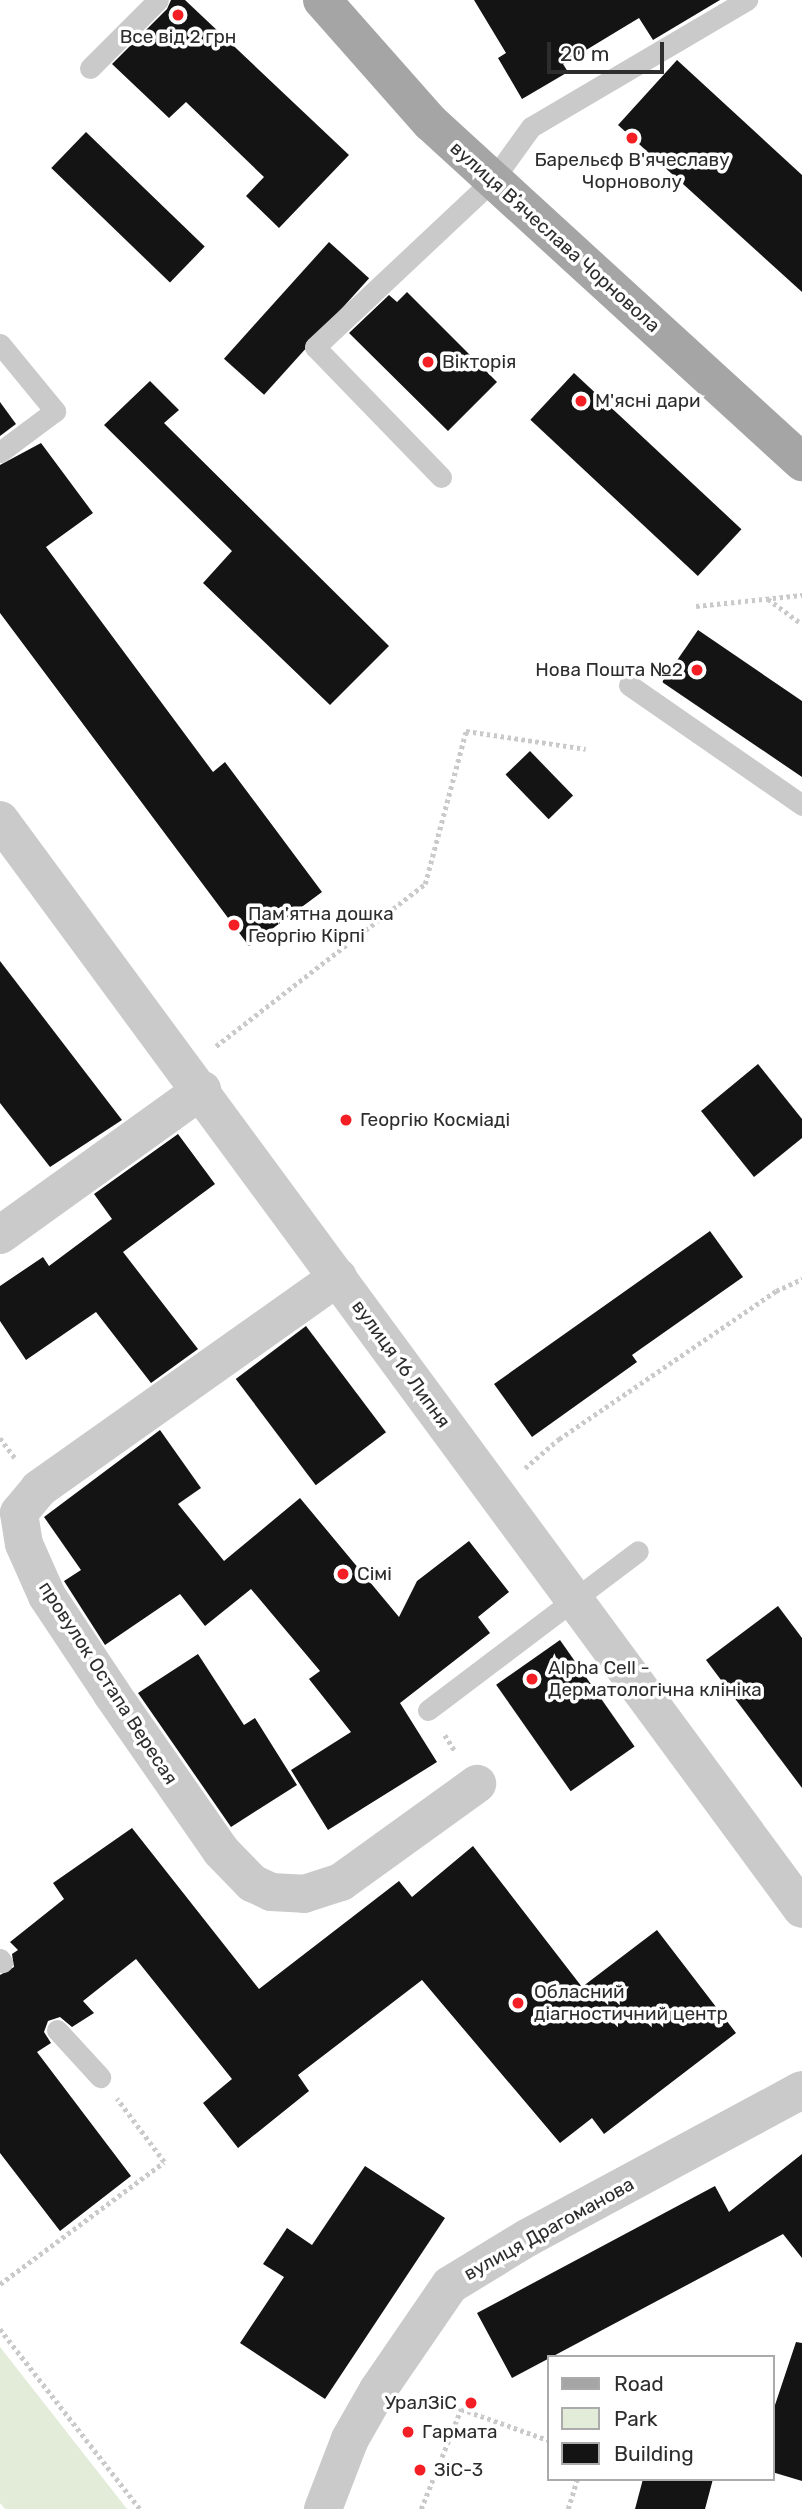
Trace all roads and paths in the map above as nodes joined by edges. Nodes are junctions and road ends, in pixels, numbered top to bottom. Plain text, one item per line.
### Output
1 (158, 0) edge
2 (322, 0) edge
3 (747, 0) edge
4 (90, 68) dead end
5 (492, 181) junction
6 (0, 344) edge
7 (0, 452) edge
8 (802, 461) edge
9 (441, 477) dead end
10 (802, 595) edge
11 (767, 599) junction
12 (696, 606) dead end
13 (802, 624) edge
14 (629, 685) dead end
15 (586, 749) dead end
16 (802, 805) edge
17 (0, 820) edge
18 (215, 1047) dead end
19 (202, 1090) junction
20 (0, 1235) edge
21 (338, 1277) junction
22 (802, 1279) edge
23 (495, 1494) junction
24 (638, 1551) dead end
25 (571, 1599) junction
26 (428, 1710) joint
27 (477, 1784) joint
28 (802, 1909) edge
29 (57, 2030) dead end
30 (100, 2077) joint
31 (802, 2091) edge
32 (0, 2284) edge
33 (0, 2329) edge
34 (546, 2440) edge
35 (576, 2481) edge
36 (140, 2509) edge
37 (323, 2509) edge
38 (421, 2509) edge
39 (568, 2509) edge

1 - 4 lane
2 - 5 main road, вулиця Вʼячеслава Чорновола
3 - 5 lane
5 - 8 main road, вулиця Вʼячеслава Чорновола
5 - 9 lane
6 - 7 lane
10 - 11 path
11 - 12 path
11 - 13 path
14 - 16 lane
15 - 18 path
17 - 19 street, вулиця 16 Липня
19 - 20 street
19 - 21 street, вулиця 16 Липня
21 - 23 street, вулиця 16 Липня
21 - 27 street, провулок Остапа Вересая
22 - 23 path
23 - 25 street, вулиця 16 Липня
24 - 25 lane
25 - 26 lane
25 - 28 street, вулиця 16 Липня
26 - 27 path
29 - 30 lane
30 - 32 path
31 - 37 street, вулиця Драгоманова
33 - 36 path
34 - 38 path
35 - 39 path

